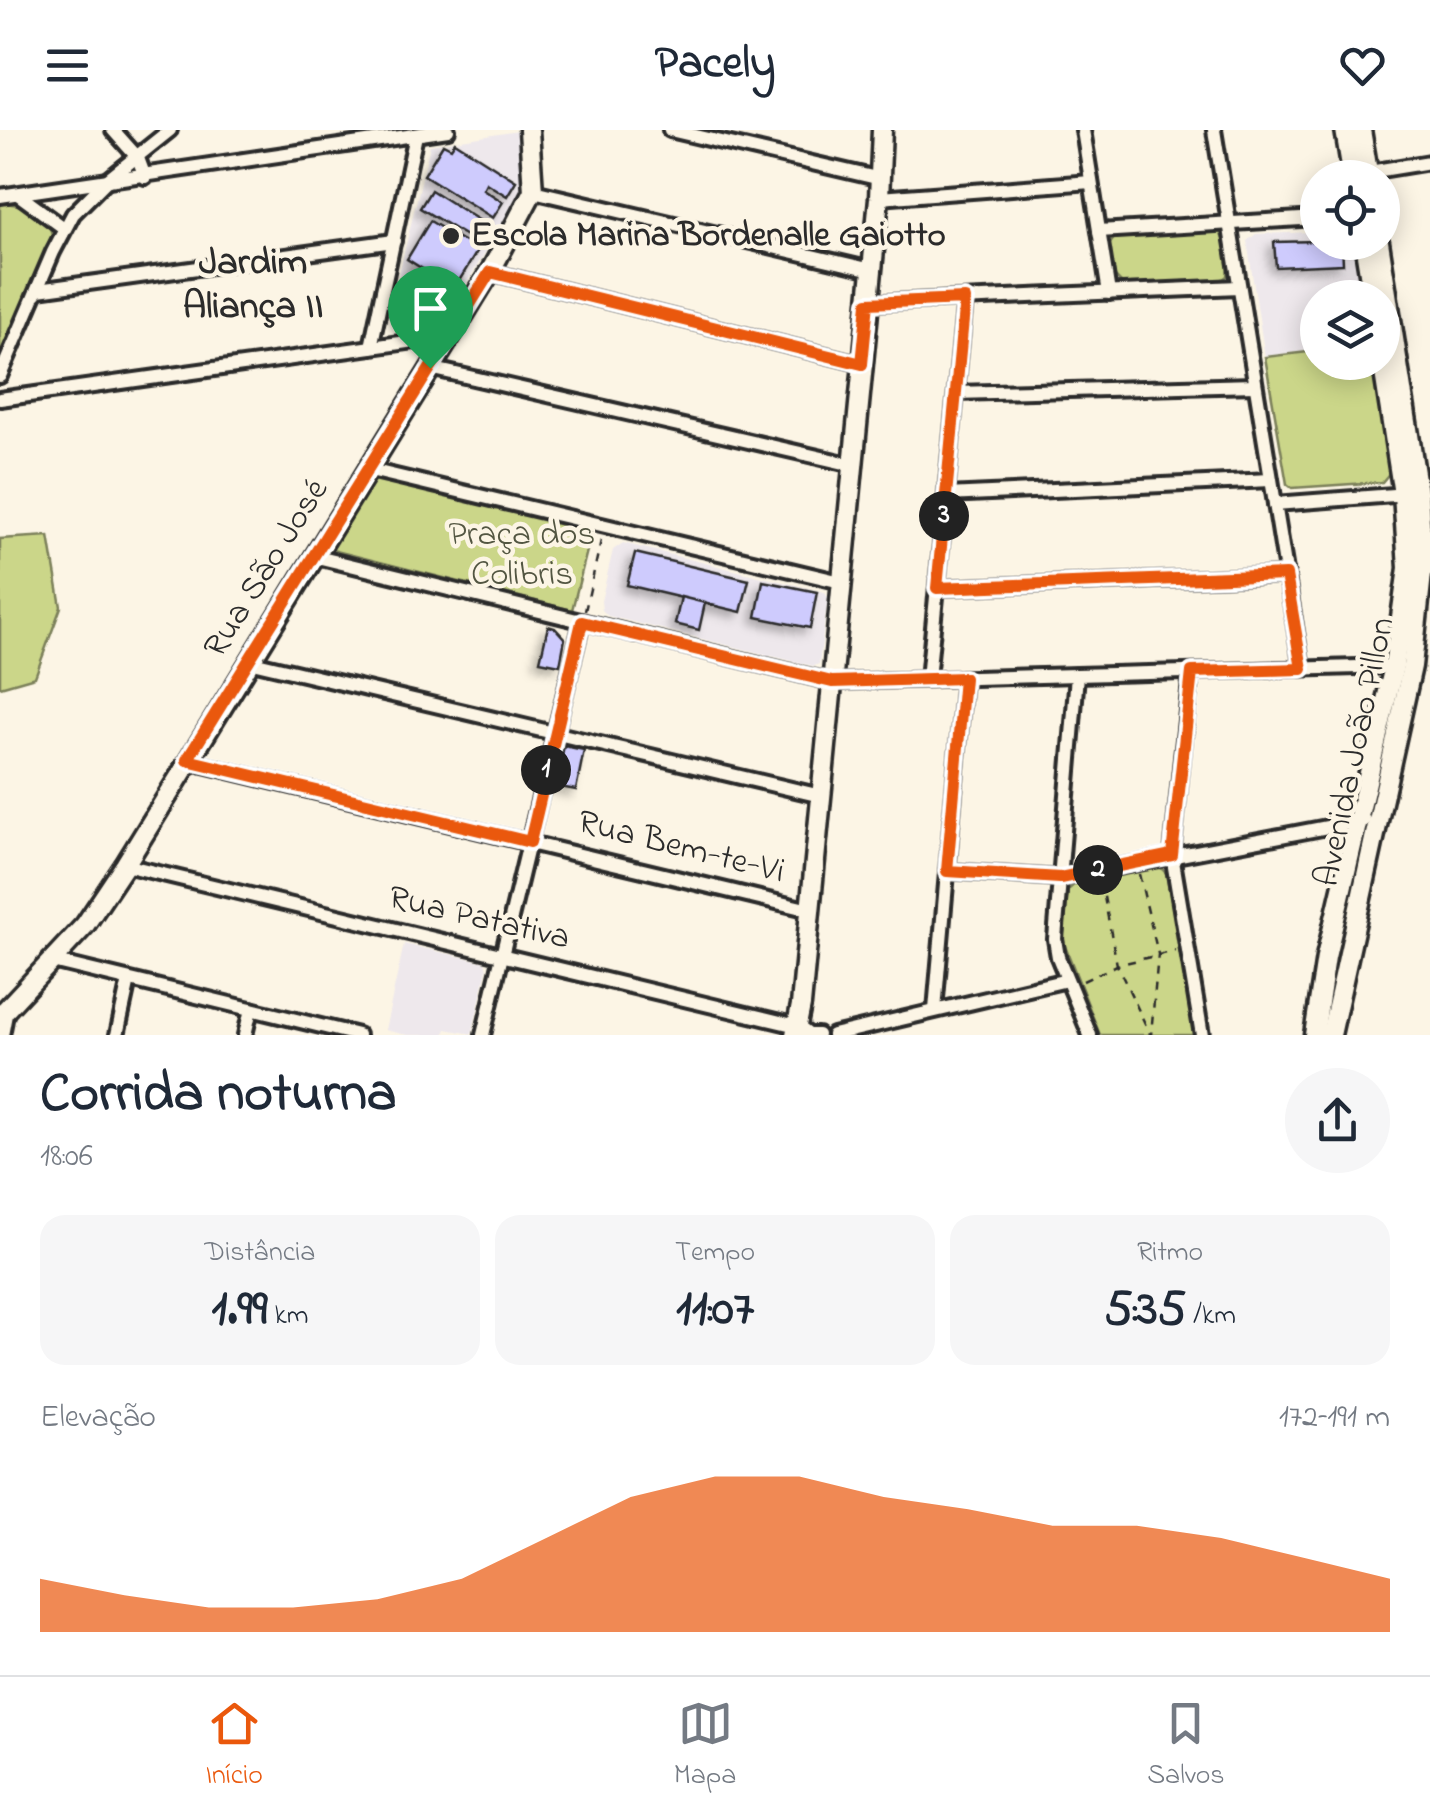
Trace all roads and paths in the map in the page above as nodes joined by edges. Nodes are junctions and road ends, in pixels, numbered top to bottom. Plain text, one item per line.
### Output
1 (114, 130) edge
2 (170, 130) edge
3 (448, 130) edge
4 (529, 130) edge
5 (670, 130) edge
6 (882, 130) edge
7 (1082, 130) edge
8 (1214, 130) edge
9 (1346, 130) edge
10 (1361, 130) edge
11 (416, 135) junction
12 (138, 158) junction
13 (1356, 160) edge
14 (1361, 160) edge
15 (1430, 162) edge
16 (1400, 168) edge
17 (145, 177) junction
18 (104, 182) junction
19 (1091, 182) junction
20 (880, 189) junction
21 (534, 191) junction
22 (19, 195) junction
23 (0, 196) edge
24 (1300, 219) edge
25 (1229, 224) junction
26 (64, 228) junction
27 (1099, 230) junction
28 (394, 241) junction
29 (1382, 260) edge
30 (872, 270) junction
31 (490, 272) junction
32 (1239, 287) junction
33 (38, 290) junction
34 (1109, 293) junction
35 (965, 299) junction
36 (868, 303) junction
37 (450, 336) junction
38 (371, 347) junction
39 (862, 364) junction
40 (430, 368) junction
41 (0, 376) edge
42 (1389, 380) edge
43 (1255, 385) junction
44 (956, 393) junction
45 (0, 398) edge
46 (1413, 451) edge
47 (853, 466) junction
48 (366, 468) junction
49 (1270, 480) junction
50 (1410, 493) junction
51 (946, 495) junction
52 (1275, 504) junction
53 (605, 525) junction
54 (314, 556) junction
55 (1286, 575) junction
56 (842, 582) junction
57 (937, 588) junction
58 (582, 622) junction
59 (1424, 634) edge
60 (248, 661) junction
61 (1401, 663) junction
62 (1302, 669) junction
63 (1192, 672) junction
64 (1077, 675) junction
65 (964, 678) junction
66 (928, 680) junction
67 (832, 682) junction
68 (555, 733) junction
69 (187, 760) junction
70 (820, 796) junction
71 (1376, 818) junction
72 (1356, 822) junction
73 (530, 842) junction
74 (1172, 855) junction
75 (1136, 862) junction
76 (125, 865) junction
77 (1099, 870) junction
78 (947, 871) junction
79 (1060, 878) junction
80 (810, 910) junction
81 (1186, 948) junction
82 (1158, 954) junction
83 (502, 955) junction
84 (52, 961) junction
85 (1117, 966) junction
86 (129, 980) junction
87 (1068, 983) junction
88 (251, 1009) junction
89 (935, 1010) junction
90 (4, 1012) edge
91 (796, 1030) edge
92 (875, 1030) edge
93 (2, 1035) edge
94 (117, 1035) edge
95 (245, 1035) edge
96 (358, 1035) edge
97 (484, 1035) edge
98 (818, 1035) edge
99 (833, 1035) edge
100 (1090, 1035) edge
101 (1202, 1035) edge
102 (1314, 1035) edge
103 (1331, 1035) edge

1 - 12 street
2 - 12 street
3 - 11 street
4 - 21 street
5 - 20 street
6 - 20 street
7 - 19 street
8 - 25 street
9 - 13 street
10 - 14 street
11 - 17 street
11 - 28 street
12 - 17 street
12 - 18 street
15 - 16 street
17 - 18 street
18 - 22 street
18 - 26 street
19 - 20 street
19 - 27 street
20 - 30 street
21 - 30 street
21 - 31 street, Rua São José
22 - 23 street
22 - 26 street
24 - 25 street
25 - 27 street
25 - 32 street
26 - 33 street
27 - 34 street
28 - 33 street
28 - 38 street
29 - 46 street, Avenida João Pillon
30 - 36 street
31 - 37 street, Rua São José
31 - 39 street
32 - 34 street
32 - 43 street
33 - 41 street
34 - 35 street
35 - 36 street
35 - 44 street
36 - 39 street
37 - 38 street
37 - 40 street, Rua São José
38 - 45 street
39 - 47 street
40 - 47 street
40 - 48 street, Rua São José
42 - 46 street, Avenida João Pillon
43 - 44 street
43 - 49 street
44 - 51 street
46 - 50 street, Avenida João Pillon
47 - 56 street
48 - 53 street
48 - 54 street, Rua São José
49 - 51 street
49 - 52 street
50 - 52 street
50 - 59 street, Avenida João Pillon
50 - 61 street, Avenida João Pillon
51 - 57 street
52 - 55 street
53 - 56 street
53 - 58 path
54 - 58 street
54 - 60 street, Rua São José
55 - 57 street
55 - 62 street
56 - 67 street
57 - 66 street
58 - 67 street
58 - 68 street
59 - 61 street, Avenida João Pillon
60 - 68 street
60 - 69 street, Rua São José
61 - 62 street
61 - 71 street, Avenida João Pillon
61 - 72 street, Avenida João Pillon
62 - 63 street
63 - 64 street
63 - 74 street
64 - 65 street
64 - 79 street
65 - 66 street
65 - 78 street
66 - 67 street
67 - 70 street
68 - 70 street
68 - 73 street
69 - 73 street, Rua Bem-te-Vi
69 - 76 street, Rua São José
70 - 80 street
71 - 72 street
71 - 103 street, Avenida João Pillon
72 - 74 street
72 - 102 street, Avenida João Pillon
73 - 80 street, Rua Bem-te-Vi
73 - 83 street
74 - 75 street
74 - 81 street
75 - 77 street
75 - 82 path
76 - 83 street, Rua Patativa
76 - 84 street, Rua São José
77 - 79 street
77 - 85 path
78 - 79 street
78 - 89 street
79 - 87 street
80 - 91 street
81 - 82 path
81 - 101 street
82 - 85 path
82 - 85 path
83 - 91 street, Rua Patativa
83 - 97 street
84 - 86 street
84 - 90 street, Rua São José
85 - 87 path
86 - 88 street
86 - 94 street
87 - 89 street
87 - 100 street
88 - 95 street
88 - 96 street
89 - 92 street
90 - 93 street
91 - 98 street, Rua Patativa
92 - 99 street

